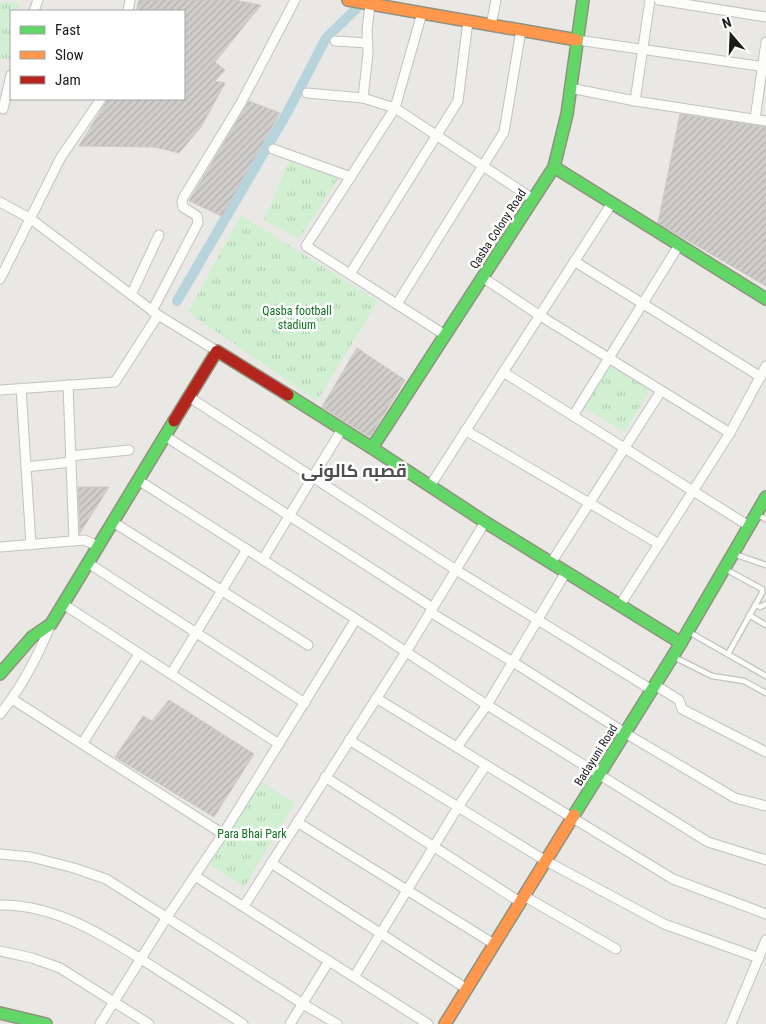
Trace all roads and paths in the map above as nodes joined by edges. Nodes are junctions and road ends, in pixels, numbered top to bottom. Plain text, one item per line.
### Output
1 (295, 0) edge
2 (348, 0) edge
3 (496, 0) edge
4 (582, 0) edge
5 (650, 0) edge
6 (659, 0) edge
7 (370, 4) junction
8 (422, 13) junction
9 (766, 17) edge
10 (468, 21) junction
11 (492, 25) junction
12 (521, 30) junction
13 (577, 40) junction
14 (335, 41) dead end
15 (766, 42) edge
16 (368, 43) junction
17 (643, 49) junction
18 (764, 66) edge
19 (10, 79) edge
20 (570, 88) junction
21 (307, 93) dead end
22 (363, 98) junction
23 (99, 100) edge
24 (635, 101) junction
25 (396, 108) junction
26 (3, 109) dead end
27 (755, 119) junction
28 (766, 121) edge
29 (436, 135) junction
30 (273, 149) dead end
31 (483, 166) junction
32 (554, 166) junction
33 (351, 177) junction
34 (533, 200) junction
35 (0, 202) edge
36 (612, 203) junction
37 (31, 219) junction
38 (159, 235) dead end
39 (679, 245) junction
40 (574, 261) junction
41 (350, 274) junction
42 (482, 278) junction
43 (0, 279) edge
44 (131, 295) junction
45 (766, 299) edge
46 (642, 303) junction
47 (397, 304) junction
48 (155, 313) junction
49 (539, 315) junction
50 (445, 335) junction
51 (217, 351) junction
52 (610, 358) junction
53 (766, 366) edge
54 (503, 372) junction
55 (760, 377) junction
56 (68, 386) junction
57 (21, 388) junction
58 (0, 390) edge
59 (661, 390) junction
60 (189, 398) junction
61 (573, 416) junction
62 (342, 429) junction
63 (465, 430) junction
64 (730, 433) junction
65 (165, 436) junction
66 (372, 448) junction
67 (624, 448) junction
68 (129, 450) dead end
69 (70, 459) junction
70 (26, 467) junction
71 (313, 478) junction
72 (138, 480) junction
73 (430, 486) junction
74 (693, 491) junction
75 (766, 497) edge
76 (589, 503) junction
77 (290, 516) junction
78 (761, 516) edge
79 (113, 522) junction
80 (485, 522) junction
81 (749, 526) junction
82 (74, 541) junction
83 (659, 544) junction
84 (31, 545) junction
85 (98, 546) junction
86 (0, 548) edge
87 (246, 549) junction
88 (733, 554) junction
89 (263, 560) junction
90 (551, 563) junction
91 (88, 564) junction
92 (766, 565) edge
93 (724, 568) junction
94 (456, 570) junction
95 (566, 572) junction
96 (222, 590) junction
97 (63, 604) junction
98 (766, 604) edge
99 (620, 605) junction
100 (755, 605) junction
101 (431, 610) junction
102 (749, 615) junction
103 (356, 619) junction
104 (538, 619) junction
105 (51, 624) junction
106 (766, 625) edge
107 (688, 631) junction
108 (196, 633) junction
109 (681, 643) junction
110 (308, 645) dead end
111 (406, 652) junction
112 (139, 654) junction
113 (728, 654) junction
114 (673, 656) junction
115 (513, 662) junction
116 (0, 674) edge
117 (171, 674) junction
118 (766, 676) edge
119 (653, 688) junction
120 (766, 692) edge
121 (376, 698) junction
122 (12, 699) junction
123 (304, 703) junction
124 (487, 705) junction
125 (0, 714) edge
126 (625, 733) junction
127 (349, 740) junction
128 (82, 744) junction
129 (279, 744) junction
130 (457, 747) junction
131 (766, 752) edge
132 (486, 765) junction
133 (600, 775) junction
134 (325, 777) junction
135 (766, 806) edge
136 (458, 807) junction
137 (573, 818) junction
138 (297, 822) junction
139 (223, 834) junction
140 (434, 847) junction
141 (0, 854) edge
142 (766, 860) edge
143 (546, 861) junction
144 (271, 863) junction
145 (195, 876) junction
146 (407, 890) junction
147 (522, 899) junction
148 (0, 905) edge
149 (244, 906) junction
150 (766, 914) edge
151 (167, 917) junction
152 (381, 934) junction
153 (766, 940) edge
154 (494, 944) junction
155 (616, 949) dead end
156 (0, 951) edge
157 (759, 958) junction
158 (141, 959) junction
159 (329, 961) junction
160 (354, 976) junction
161 (467, 988) junction
162 (114, 1002) junction
163 (303, 1004) junction
164 (0, 1014) edge
165 (44, 1024) edge
166 (100, 1024) edge
167 (149, 1024) edge
168 (243, 1024) edge
169 (290, 1024) edge
170 (337, 1024) edge
171 (428, 1024) edge
172 (445, 1024) edge
173 (731, 1024) edge

1 - 48 street
2 - 7 street
3 - 11 street
4 - 13 street, Qasba Colony Road
5 - 17 street
6 - 9 street
7 - 8 street
7 - 16 street
8 - 10 street
8 - 25 street
10 - 11 street
10 - 29 street
11 - 12 street
12 - 13 street
12 - 31 street
13 - 17 street
13 - 20 street, Qasba Colony Road
14 - 16 street
15 - 18 street
16 - 22 street
17 - 18 street
17 - 24 street
18 - 27 street
19 - 26 street
20 - 24 street
20 - 32 street, Qasba Colony Road
21 - 22 street
22 - 25 street
23 - 37 street
24 - 27 street
25 - 29 street
25 - 33 street
27 - 28 street
29 - 31 street
29 - 41 street
30 - 33 street
31 - 34 street
31 - 47 street
32 - 34 street, Qasba Colony Road
32 - 36 street
33 - 41 street
34 - 42 street, Qasba Colony Road
35 - 37 street
36 - 39 street
36 - 40 street
37 - 43 street
37 - 44 street
38 - 44 street
39 - 45 street
39 - 46 street
40 - 46 street
40 - 49 street
41 - 47 street
42 - 49 street
42 - 50 street, Qasba Colony Road
44 - 48 street
46 - 52 street
46 - 55 street
47 - 50 street
48 - 51 street
48 - 56 street
49 - 52 street
49 - 54 street
50 - 66 street, Qasba Colony Road
51 - 60 street
51 - 62 street
52 - 59 street
52 - 61 street
53 - 55 street
54 - 61 street
54 - 63 street
55 - 64 street
56 - 57 street
56 - 69 street
57 - 58 street
57 - 70 street
59 - 64 street
59 - 67 street
60 - 65 street
60 - 71 street
61 - 67 street
62 - 66 street
62 - 71 street
63 - 73 street
63 - 76 street
64 - 74 street
65 - 72 street
65 - 77 street
66 - 73 street
67 - 74 street
67 - 76 street
68 - 69 street
69 - 70 street
69 - 82 street
70 - 84 street
71 - 77 street
71 - 94 street
72 - 79 street
72 - 87 street
73 - 80 street
74 - 81 street
74 - 83 street
75 - 78 street, Badayuni Road
76 - 83 street
76 - 90 street
77 - 89 street
77 - 101 street
78 - 81 street, Badayuni Road
79 - 85 street
79 - 96 street
80 - 90 street
80 - 94 street
81 - 88 street, Badayuni Road
82 - 84 street
82 - 85 street
83 - 99 street
84 - 86 street
85 - 91 street
87 - 89 street
87 - 96 street
88 - 92 lane
88 - 93 street, Badayuni Road
89 - 103 street
90 - 95 street
91 - 97 street
91 - 108 street
93 - 100 lane
93 - 107 street, Badayuni Road
94 - 101 street
94 - 104 street
95 - 99 street
95 - 104 street
96 - 108 street
96 - 110 street
97 - 105 street
97 - 112 street
98 - 100 lane
99 - 109 street
100 - 102 lane
101 - 111 street
101 - 115 street
102 - 106 lane
102 - 113 lane
103 - 111 street
103 - 123 street
104 - 115 street
104 - 119 street
105 - 116 street
105 - 122 street
107 - 109 street, Badayuni Road
107 - 113 lane
108 - 117 street
108 - 123 street
109 - 114 street, Badayuni Road
111 - 121 street
111 - 124 street
112 - 117 street
112 - 128 street
113 - 118 lane
114 - 119 street, Badayuni Road
114 - 120 lane
115 - 124 street
115 - 126 street
117 - 129 street
119 - 126 street, Badayuni Road
119 - 131 street
121 - 127 street
121 - 130 street
122 - 125 street
122 - 128 street
123 - 129 street
124 - 130 street
124 - 133 street
126 - 133 street, Badayuni Road
126 - 135 street
127 - 134 street
127 - 136 street
128 - 139 street
129 - 139 street
130 - 132 street
132 - 136 street
132 - 137 street
133 - 137 street, Badayuni Road
133 - 142 street
134 - 138 street
134 - 140 street
136 - 140 street
136 - 143 street
137 - 143 street, Badayuni Road
137 - 150 street
138 - 144 street
138 - 146 street
139 - 145 street
140 - 146 street
140 - 147 street
141 - 151 street
143 - 147 street, Badayuni Road
143 - 157 street
144 - 149 street
144 - 152 street
145 - 149 street
145 - 151 street
146 - 152 street
146 - 154 street
147 - 154 street, Badayuni Road
147 - 155 street
148 - 158 street
149 - 159 street
151 - 158 street
151 - 163 street
152 - 160 street
152 - 161 street
153 - 157 street
154 - 161 street, Badayuni Road
156 - 162 street
157 - 173 street
158 - 162 street
158 - 168 street
159 - 160 street
159 - 163 street
160 - 171 street
161 - 172 street, Badayuni Road
162 - 166 street
162 - 167 street
163 - 169 street
163 - 170 street
164 - 165 street

